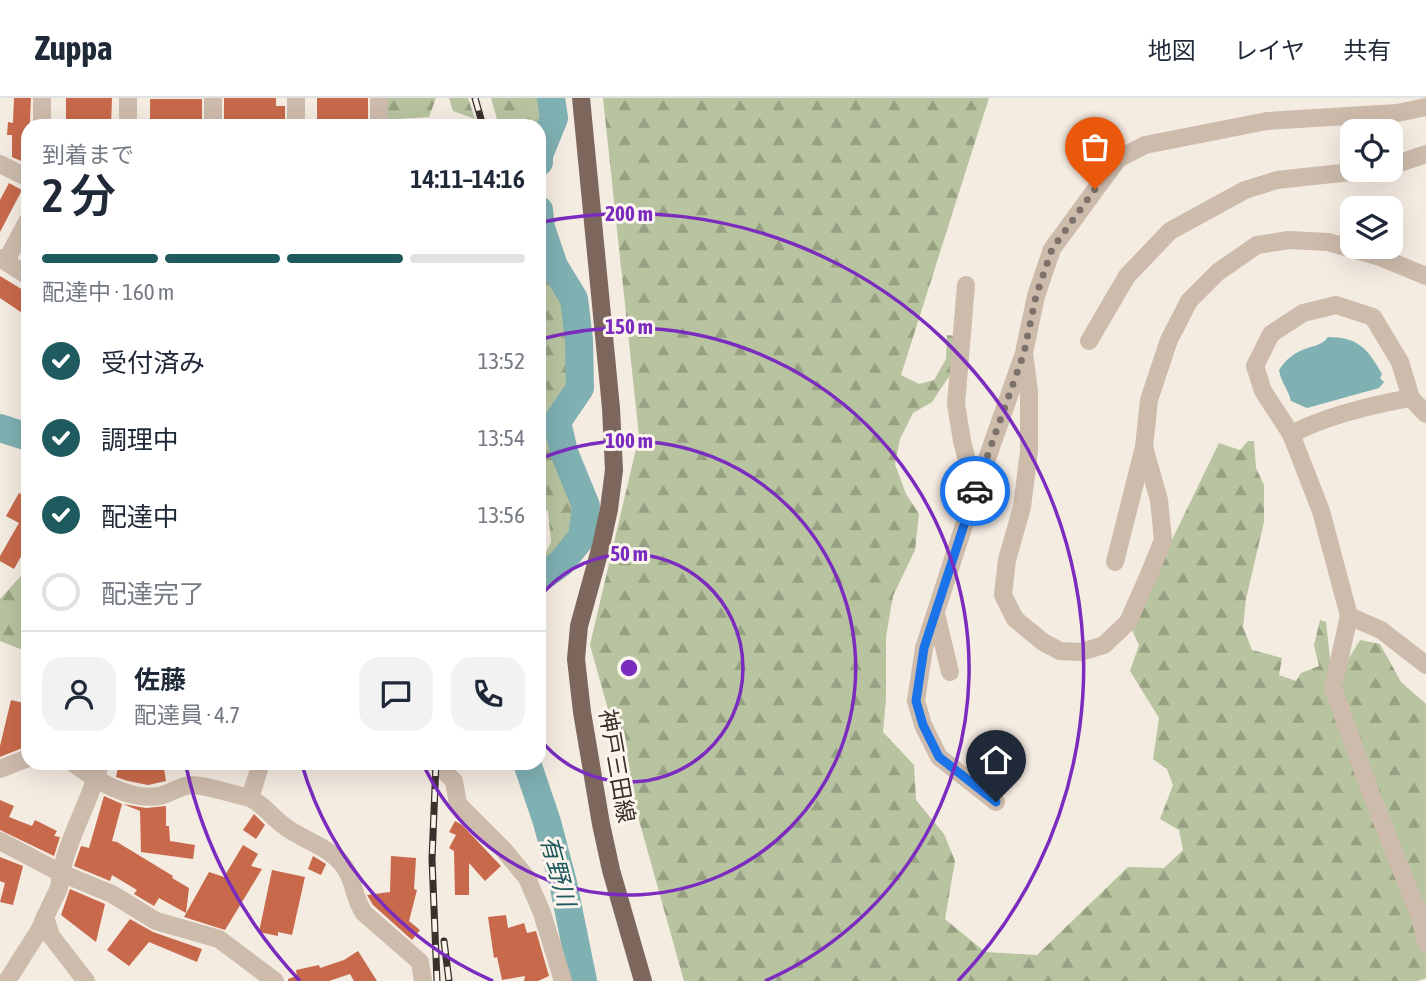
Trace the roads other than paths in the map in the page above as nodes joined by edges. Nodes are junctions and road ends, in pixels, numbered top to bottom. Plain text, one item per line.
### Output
1 (42, 98) edge
2 (128, 98) edge
3 (213, 98) edge
4 (296, 98) edge
5 (379, 98) edge
6 (581, 98) edge
7 (1426, 107) edge
8 (42, 119) edge
9 (128, 119) edge
10 (213, 119) edge
11 (296, 119) edge
12 (379, 119) edge
13 (1426, 154) edge
14 (1403, 162) edge
15 (0, 164) edge
16 (1340, 173) edge
17 (21, 174) edge
18 (21, 231) edge
19 (3, 260) edge
20 (21, 272) edge
21 (1426, 276) edge
22 (966, 285) dead end
23 (1090, 341) dead end
24 (1024, 353) junction
25 (1411, 398) junction
26 (1426, 414) edge
27 (1291, 434) junction
28 (1144, 447) junction
29 (975, 491) junction
30 (1115, 562) dead end
31 (936, 612) junction
32 (1349, 616) junction
33 (1426, 665) edge
34 (950, 673) dead end
35 (21, 761) edge
36 (0, 769) edge
37 (98, 770) edge
38 (259, 770) edge
39 (443, 770) edge
40 (250, 798) junction
41 (996, 802) dead end
42 (0, 841) edge
43 (61, 873) junction
44 (45, 917) junction
45 (1426, 944) edge
46 (7, 981) edge
47 (86, 981) edge
48 (275, 981) edge
49 (423, 981) edge
50 (563, 981) edge
51 (643, 981) edge

1 - 8 street
2 - 9 street
3 - 10 street
4 - 11 street
5 - 12 street
6 - 51 main road, 神戸三田線
7 - 24 street
13 - 14 street
15 - 17 street
16 - 23 street
18 - 19 street
19 - 20 street
21 - 28 street
22 - 29 street
24 - 28 street
24 - 29 street
25 - 26 street
25 - 27 street
25 - 27 street
27 - 32 street
28 - 30 street
29 - 31 street
31 - 34 street
31 - 41 street
32 - 33 street
32 - 45 street
35 - 36 street
37 - 40 street
37 - 43 street
38 - 40 street
39 - 50 street
40 - 49 street
42 - 43 street
43 - 44 street
43 - 48 street
44 - 46 street
44 - 47 street

